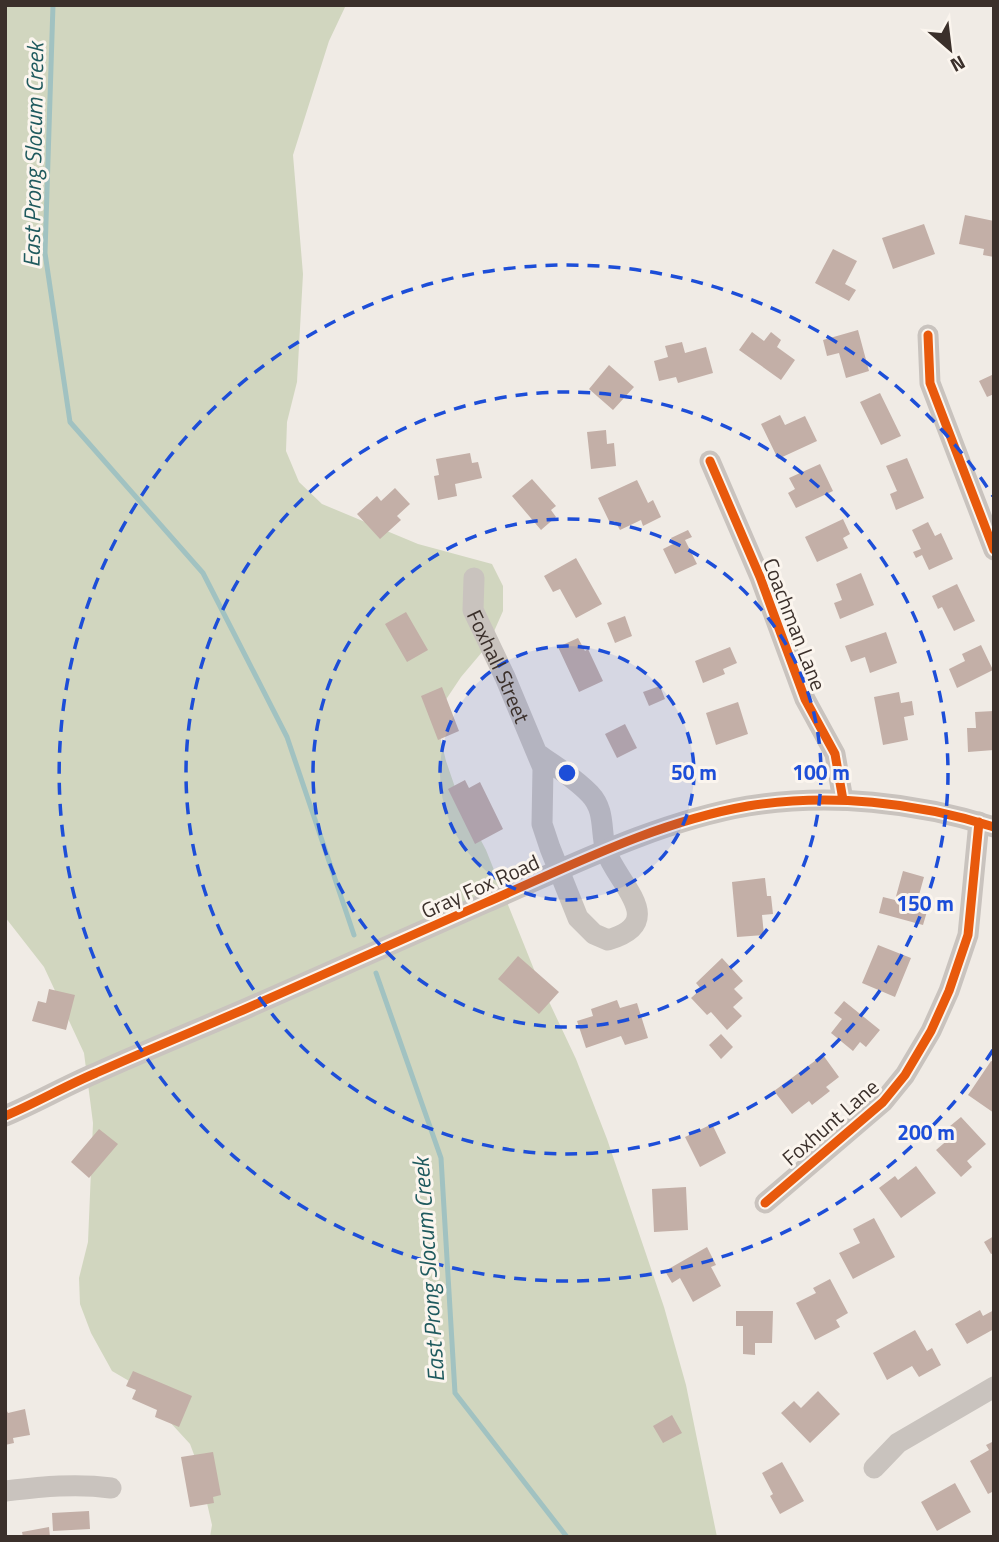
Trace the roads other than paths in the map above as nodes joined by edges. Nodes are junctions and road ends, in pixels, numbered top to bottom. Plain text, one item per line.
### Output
1 (928, 335) dead end
2 (710, 461) dead end
3 (994, 551) edge
4 (474, 578) dead end
5 (538, 754) junction
6 (843, 800) junction
7 (986, 825) edge
8 (606, 850) junction
9 (559, 871) junction
10 (5, 1116) edge
11 (765, 1203) dead end
12 (994, 1387) edge
13 (874, 1468) dead end
14 (111, 1488) dead end
15 (5, 1492) edge

1 - 3 street
2 - 6 street, Coachman Lane
4 - 5 street, Foxhall Street
5 - 8 street, Foxhall Street
5 - 9 street, Foxhall Street
6 - 7 street, Gray Fox Road
6 - 8 street, Gray Fox Road
7 - 11 street, Foxhunt Lane
8 - 9 street, Gray Fox Road
8 - 9 street, Foxhall Street
9 - 10 street, Gray Fox Road
12 - 13 street
14 - 15 street

